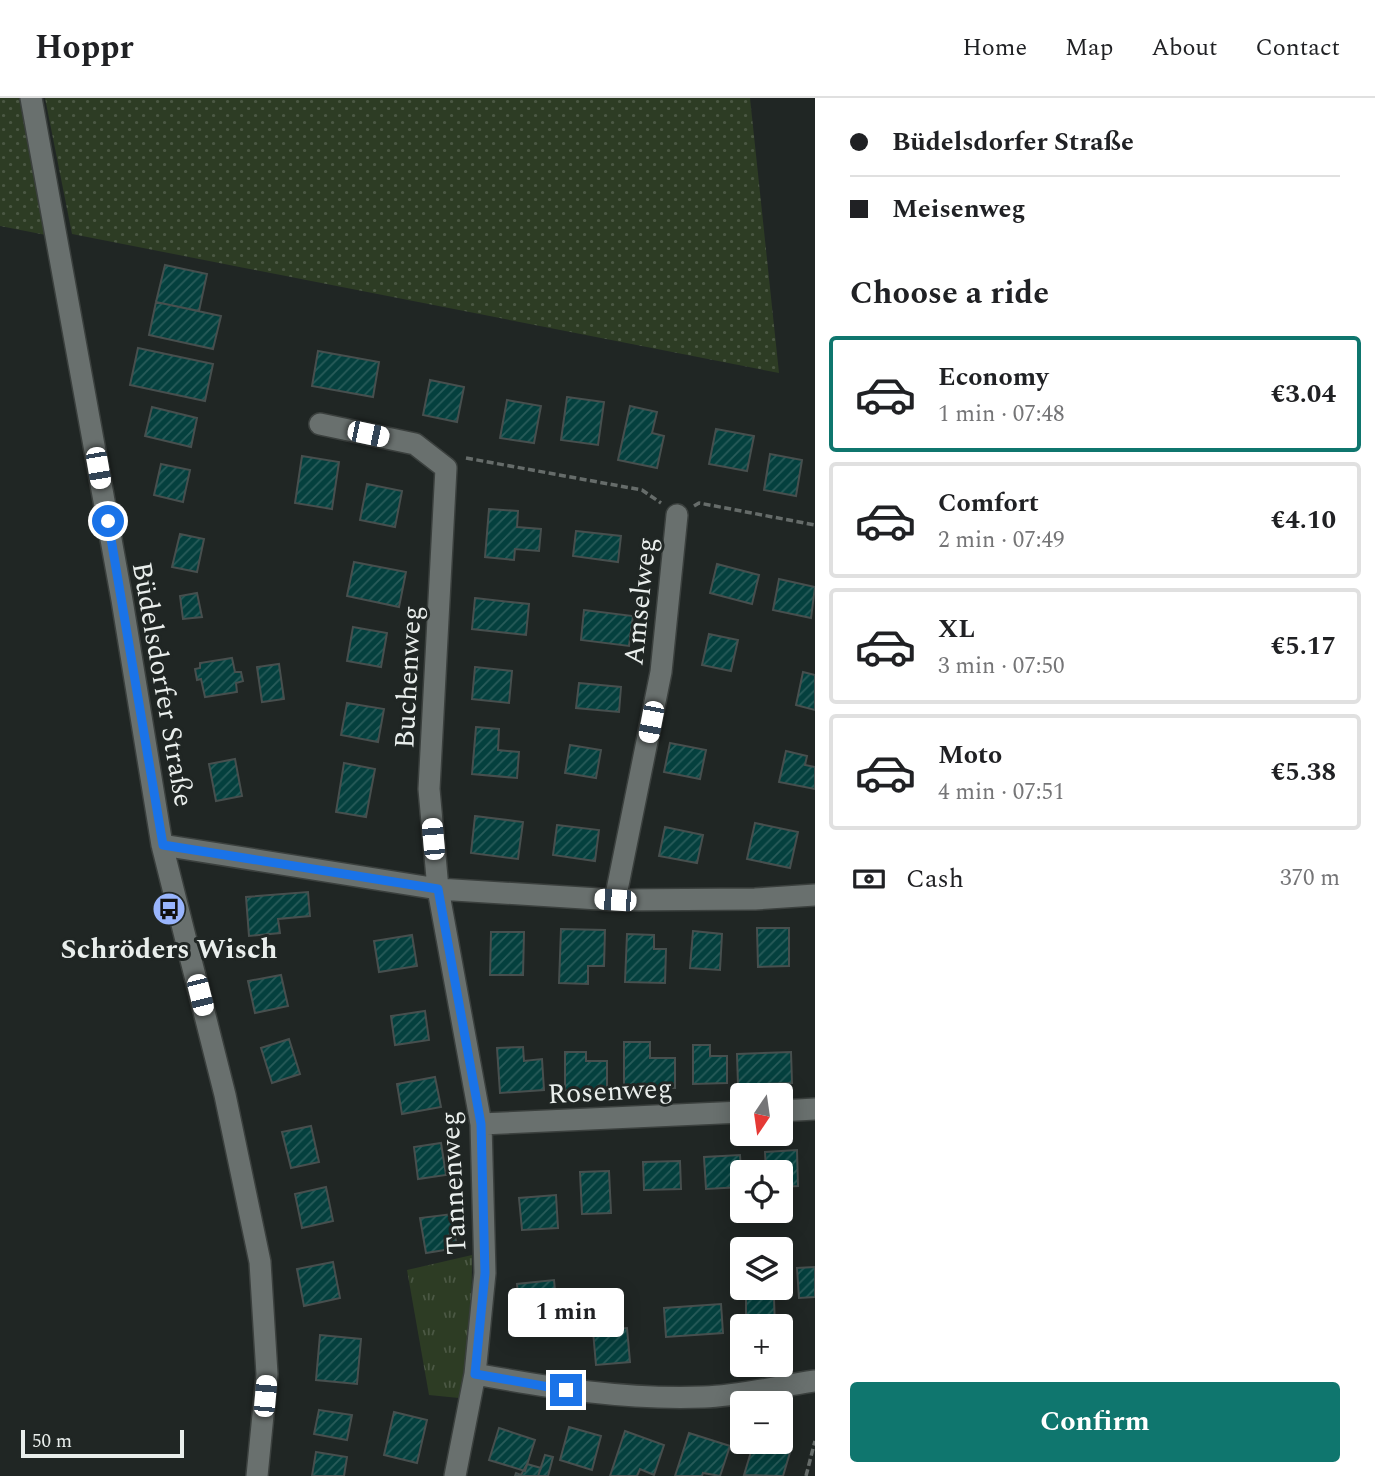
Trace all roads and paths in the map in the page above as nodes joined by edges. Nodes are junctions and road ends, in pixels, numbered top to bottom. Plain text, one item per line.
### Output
1 (30, 98) edge
2 (320, 424) dead end
3 (446, 468) junction
4 (677, 515) junction
5 (815, 525) edge
6 (163, 845) junction
7 (438, 889) junction
8 (815, 895) edge
9 (615, 900) junction
10 (815, 1109) edge
11 (793, 1110) edge
12 (730, 1113) edge
13 (481, 1124) junction
14 (475, 1374) junction
15 (815, 1381) edge
16 (815, 1441) edge
17 (257, 1476) edge
18 (455, 1476) edge
19 (806, 1476) edge

1 - 6 street, Büdelsdorfer Straße
2 - 3 street
3 - 4 path
3 - 7 street, Buchenweg
4 - 5 path
4 - 9 street, Amselweg
6 - 7 street
6 - 17 street, Büdelsdorfer Straße
7 - 9 street
7 - 13 street, Tannenweg
8 - 9 street
10 - 11 street
12 - 13 street, Rosenweg
13 - 14 street, Tannenweg
14 - 15 street
14 - 18 street, Tannenweg
16 - 19 path

